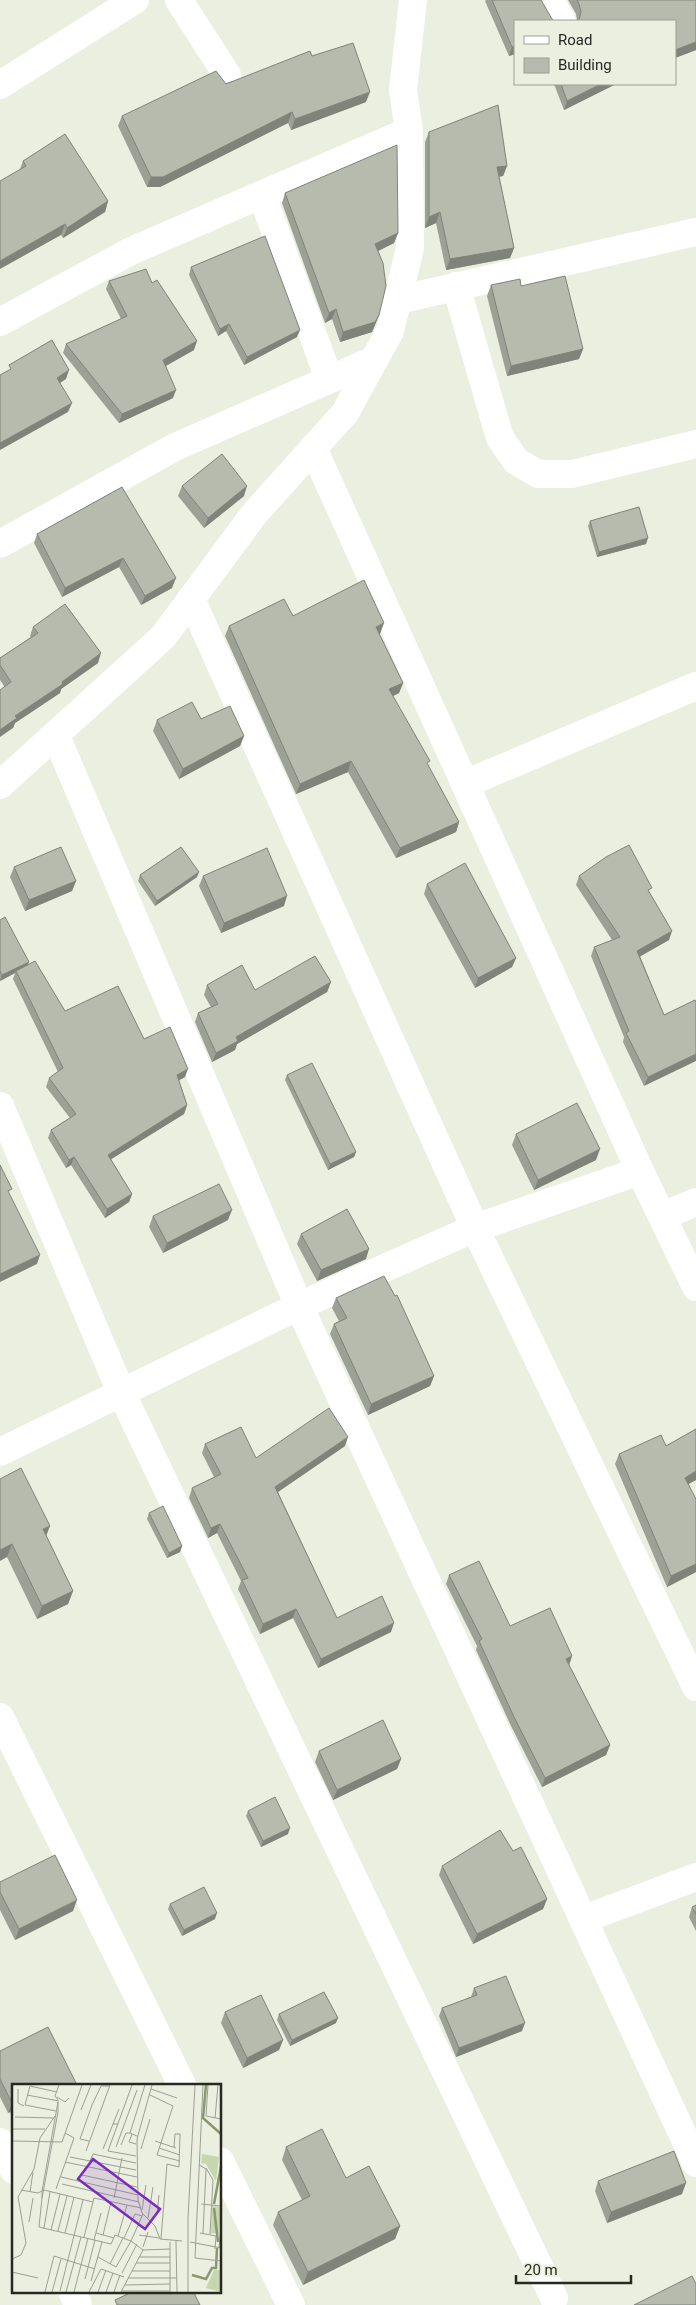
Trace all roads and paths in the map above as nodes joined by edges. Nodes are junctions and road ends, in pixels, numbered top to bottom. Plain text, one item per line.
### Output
1 (135, 0) edge
2 (179, 0) edge
3 (413, 0) edge
4 (550, 0) edge
5 (561, 20) edge
6 (227, 75) dead end
7 (0, 85) edge
8 (409, 131) junction
9 (262, 195) junction
10 (696, 232) edge
11 (456, 286) junction
12 (398, 300) junction
13 (0, 322) edge
14 (374, 360) junction
15 (329, 379) junction
16 (696, 444) edge
17 (313, 448) junction
18 (0, 544) edge
19 (191, 599) junction
20 (696, 686) edge
21 (56, 736) junction
22 (465, 784) junction
23 (0, 785) edge
24 (0, 1106) edge
25 (640, 1171) junction
26 (696, 1202) edge
27 (663, 1216) junction
28 (475, 1228) junction
29 (696, 1287) edge
30 (299, 1306) junction
31 (121, 1392) junction
32 (0, 1452) edge
33 (696, 1687) edge
34 (0, 1718) edge
35 (696, 1877) edge
36 (584, 1919) junction
37 (182, 2084) edge
38 (0, 2142) edge
39 (221, 2163) edge
40 (696, 2163) edge
41 (12, 2166) edge
42 (72, 2292) edge
43 (554, 2298) dead end
44 (78, 2305) edge
45 (291, 2305) edge

1 - 7 street
2 - 6 street
3 - 8 street
4 - 5 street
8 - 9 street
8 - 12 street
9 - 13 street
9 - 15 street
10 - 11 street
11 - 12 street
11 - 16 street
12 - 14 street
14 - 15 street
14 - 17 street
15 - 18 street
17 - 19 street
17 - 22 street
19 - 21 street
19 - 28 street
20 - 22 street
21 - 23 street
21 - 30 street
22 - 25 street
24 - 31 street
25 - 27 street
25 - 28 street
26 - 27 street
27 - 29 street
28 - 30 street
28 - 33 street
30 - 31 street
30 - 36 street
31 - 32 street
31 - 43 street
34 - 37 street
35 - 36 street
36 - 40 street
38 - 41 street
39 - 45 street
42 - 44 street

